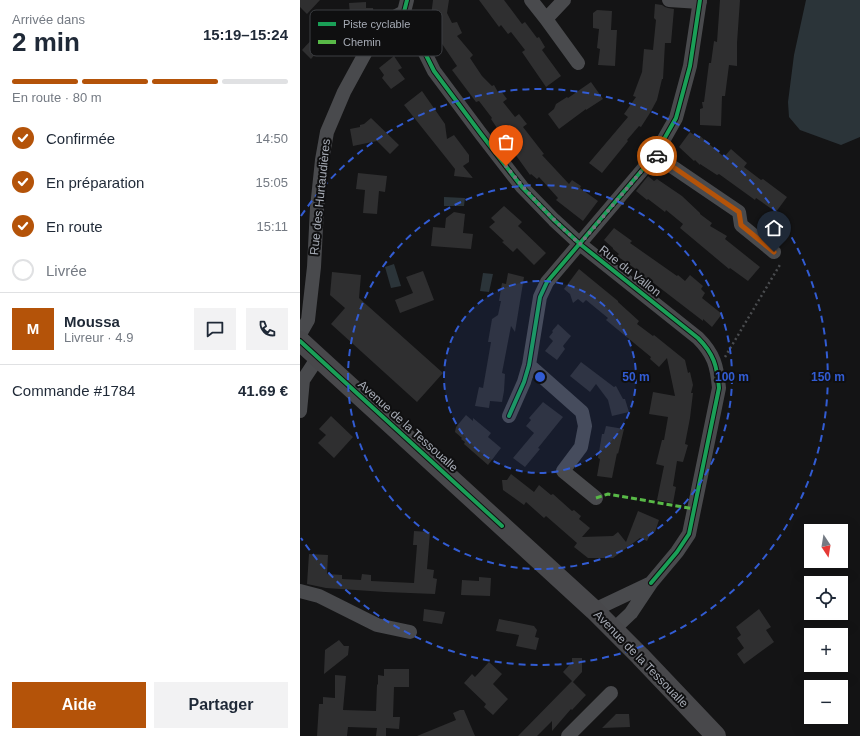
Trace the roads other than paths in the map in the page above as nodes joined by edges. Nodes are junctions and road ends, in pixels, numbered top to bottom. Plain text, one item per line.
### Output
1 (531, 0) edge
2 (564, 0) edge
3 (669, 0) edge
4 (700, 1) edge
5 (546, 19) junction
6 (364, 56) edge
7 (426, 56) edge
8 (578, 63) dead end
9 (655, 155) junction
10 (580, 244) junction
11 (774, 252) road end
12 (300, 334) edge
13 (300, 341) edge
14 (319, 357) junction
15 (529, 365) junction
16 (300, 411) edge
17 (509, 416) dead end
18 (596, 498) dead end
19 (651, 583) junction
20 (300, 592) edge
21 (594, 610) junction
22 (613, 630) junction
23 (410, 632) dead end
24 (611, 693) dead end
25 (568, 736) edge
26 (716, 736) edge

1 - 5 street
2 - 5 street
3 - 4 street
4 - 9 street
5 - 8 street
6 - 12 street, Rue des Hurtaudières
7 - 10 street, Rue du Vallon
9 - 10 street
9 - 11 street
10 - 15 street
10 - 19 street, Rue du Vallon
13 - 14 main road, Avenue de la Tessoualle
14 - 16 street
14 - 21 main road, Avenue de la Tessoualle
15 - 17 street
15 - 18 street
19 - 21 street, Rue du Vallon
19 - 22 street, Rue du Vallon
20 - 23 street
21 - 22 main road, Avenue de la Tessoualle
22 - 26 main road, Avenue de la Tessoualle
24 - 25 street

